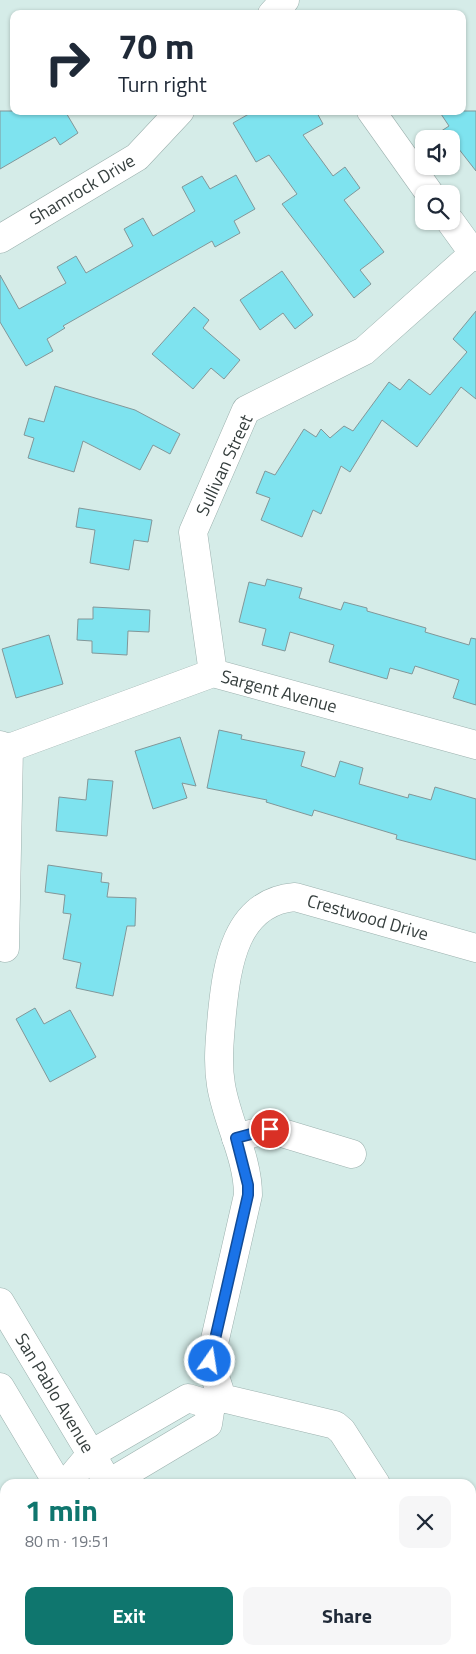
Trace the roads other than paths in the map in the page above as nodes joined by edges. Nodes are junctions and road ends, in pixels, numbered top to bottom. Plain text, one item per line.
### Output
1 (285, 0) edge
2 (276, 10) edge
3 (176, 115) edge
4 (375, 115) edge
5 (424, 185) edge
6 (457, 230) edge
7 (0, 239) edge
8 (475, 255) edge
9 (213, 673) junction
10 (476, 745) edge
11 (5, 747) edge
12 (5, 948) dead end
13 (476, 948) edge
14 (236, 1138) junction
15 (352, 1154) dead end
16 (0, 1302) edge
17 (0, 1387) edge
18 (216, 1402) junction
19 (92, 1454) junction
20 (55, 1479) edge
21 (70, 1479) edge
22 (107, 1479) edge
23 (116, 1479) edge
24 (373, 1479) edge

1 - 2 street
3 - 7 street, Shamrock Drive
4 - 5 street
6 - 8 street
8 - 9 street, Sullivan Street
9 - 10 street, Sargent Avenue
9 - 11 street, Sargent Avenue
11 - 12 street
13 - 14 street, Crestwood Drive
14 - 15 street
14 - 18 street, Crestwood Drive
16 - 19 street, San Pablo Avenue
17 - 20 street
18 - 19 street
18 - 23 street
18 - 24 street
19 - 21 street
19 - 22 street, San Pablo Avenue

